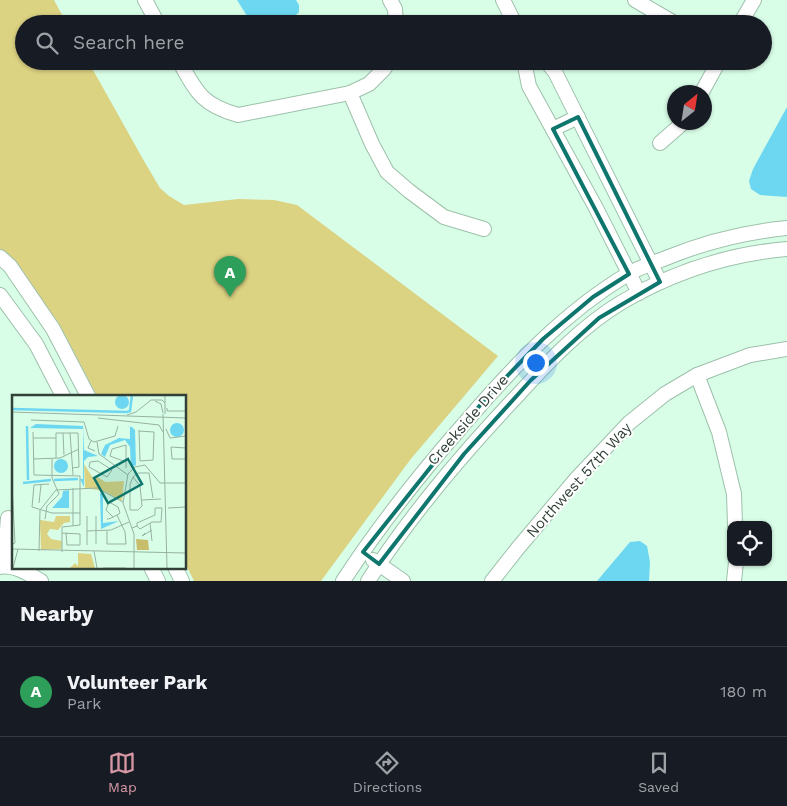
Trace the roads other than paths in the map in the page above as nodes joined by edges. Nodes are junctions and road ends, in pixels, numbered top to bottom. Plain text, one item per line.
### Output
1 (145, 0) edge
2 (390, 0) edge
3 (503, 0) edge
4 (635, 0) edge
5 (754, 0) edge
6 (153, 15) edge
7 (395, 15) edge
8 (510, 15) edge
9 (661, 15) edge
10 (745, 15) edge
11 (184, 70) edge
12 (383, 70) edge
13 (526, 70) edge
14 (554, 70) edge
15 (714, 70) edge
16 (706, 85) edge
17 (350, 93) junction
18 (578, 117) junction
19 (553, 129) junction
20 (675, 130) edge
21 (660, 143) dead end
22 (787, 228) edge
23 (484, 229) dead end
24 (787, 249) edge
25 (0, 257) edge
26 (650, 264) junction
27 (629, 274) junction
28 (660, 282) junction
29 (639, 293) junction
30 (0, 295) edge
31 (787, 349) edge
32 (697, 375) junction
33 (62, 395) edge
34 (87, 395) edge
35 (8, 518) dead end
36 (735, 521) edge
37 (363, 552) junction
38 (379, 564) junction
39 (736, 566) edge
40 (2, 567) edge
41 (152, 568) edge
42 (176, 568) edge
43 (346, 576) edge
44 (41, 581) edge
45 (158, 581) edge
46 (182, 581) edge
47 (364, 581) edge
48 (368, 581) edge
49 (403, 581) edge
50 (492, 581) edge
51 (734, 581) edge

1 - 6 street
2 - 7 street
3 - 8 street
4 - 9 street
5 - 10 street
11 - 17 street
12 - 17 street
13 - 19 street
14 - 18 street
15 - 16 street
17 - 23 street
18 - 19 street
18 - 26 street
19 - 27 street
20 - 21 street
22 - 26 street, Creekside Drive
24 - 28 street, Creekside Drive
25 - 34 street
26 - 27 street, Creekside Drive
26 - 28 street
27 - 29 street
27 - 37 street, Creekside Drive
28 - 29 street, Creekside Drive
29 - 38 street, Creekside Drive
30 - 33 street
31 - 32 street, Northwest 57th Way
32 - 36 street
32 - 50 street, Northwest 57th Way
35 - 40 street
37 - 38 street
37 - 43 street, Creekside Drive
38 - 48 street, Creekside Drive
38 - 49 street
39 - 51 street
40 - 44 street
41 - 45 street
42 - 46 street
43 - 47 street

